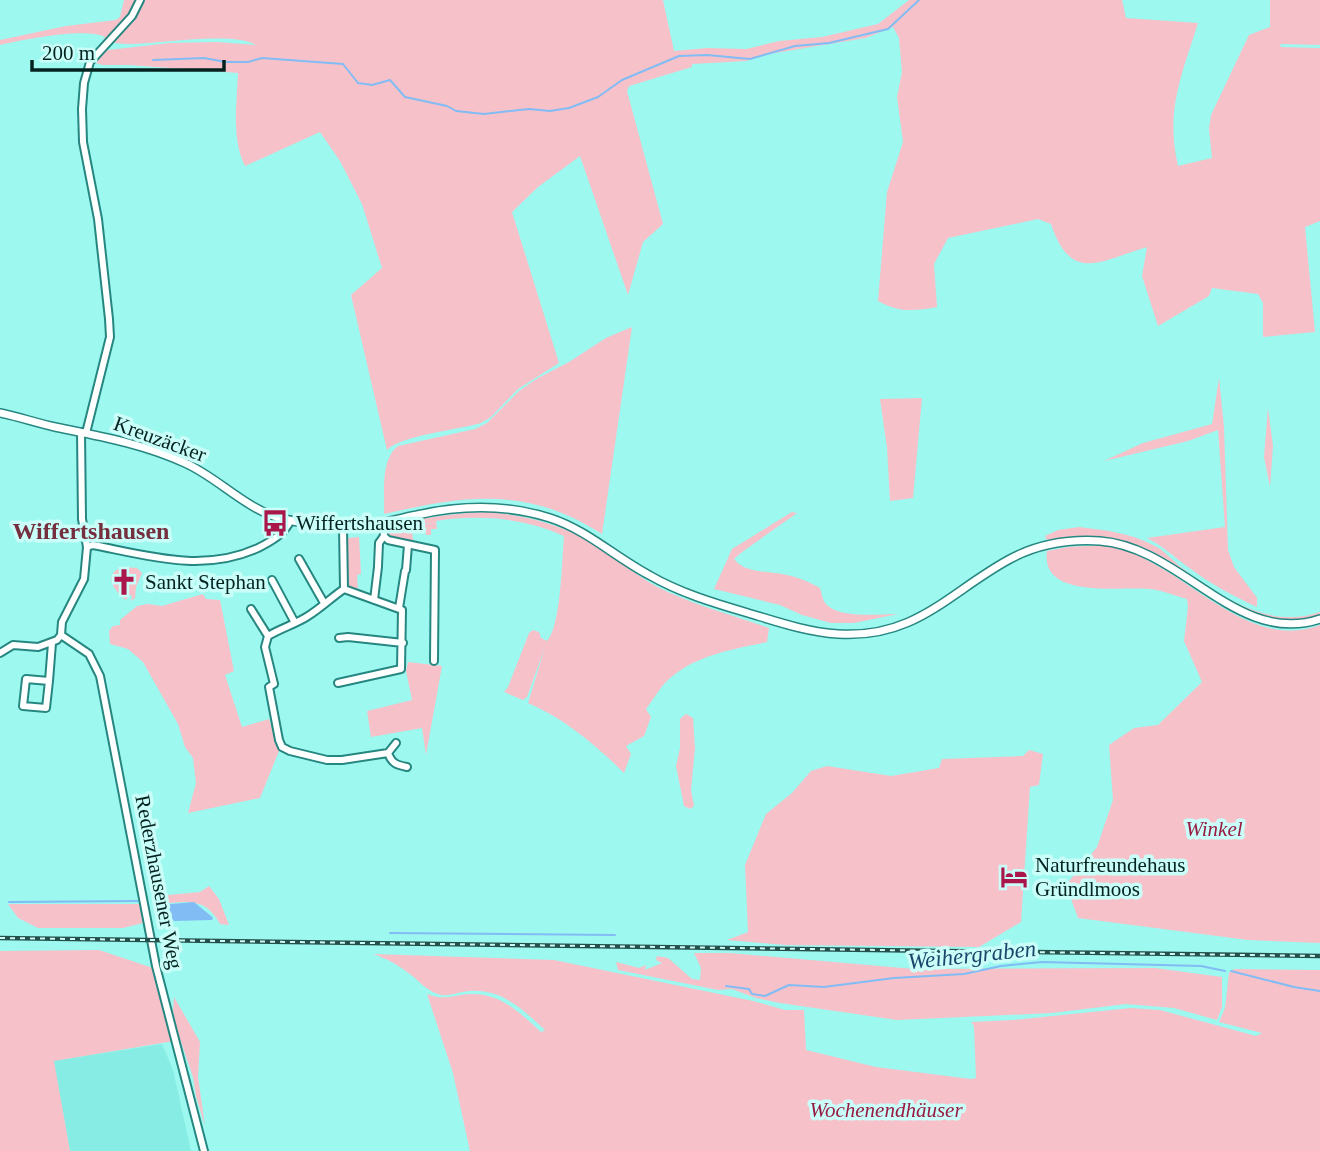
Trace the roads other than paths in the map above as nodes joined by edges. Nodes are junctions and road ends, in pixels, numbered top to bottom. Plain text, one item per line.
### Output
1 (140, 0) edge
2 (0, 413) edge
3 (84, 432) junction
4 (291, 520) junction
5 (383, 523) junction
6 (343, 527) junction
7 (384, 536) junction
8 (408, 545) junction
9 (87, 547) junction
10 (299, 559) dead end
11 (272, 580) dead end
12 (344, 589) junction
13 (374, 600) junction
14 (324, 603) junction
15 (399, 608) junction
16 (251, 610) dead end
17 (1320, 619) edge
18 (295, 623) junction
19 (61, 635) junction
20 (268, 636) junction
21 (339, 638) dead end
22 (52, 643) junction
23 (403, 643) junction
24 (0, 653) edge
25 (434, 661) dead end
26 (49, 681) junction
27 (338, 683) dead end
28 (396, 743) dead end
29 (388, 753) junction
30 (407, 767) dead end
31 (204, 1151) edge

1 - 3 street, Kreuzäcker
2 - 3 street, Kreuzäcker
3 - 4 street, Kreuzäcker
3 - 9 street
4 - 6 street, Kreuzäcker
4 - 9 street
5 - 6 street, Kreuzäcker
5 - 7 street
5 - 17 street, Kreuzäcker
6 - 12 street
7 - 8 street
7 - 13 street
8 - 15 street
8 - 25 street
9 - 19 street
10 - 14 street
11 - 18 street
12 - 13 street
12 - 14 street
13 - 15 street
14 - 18 street
15 - 23 street
16 - 20 street
18 - 20 street
19 - 22 street
19 - 31 street, Rederzhausener Weg
20 - 29 street
21 - 23 street
22 - 24 street
22 - 26 street
23 - 27 street
26 - 26 street
28 - 29 street
29 - 30 street

